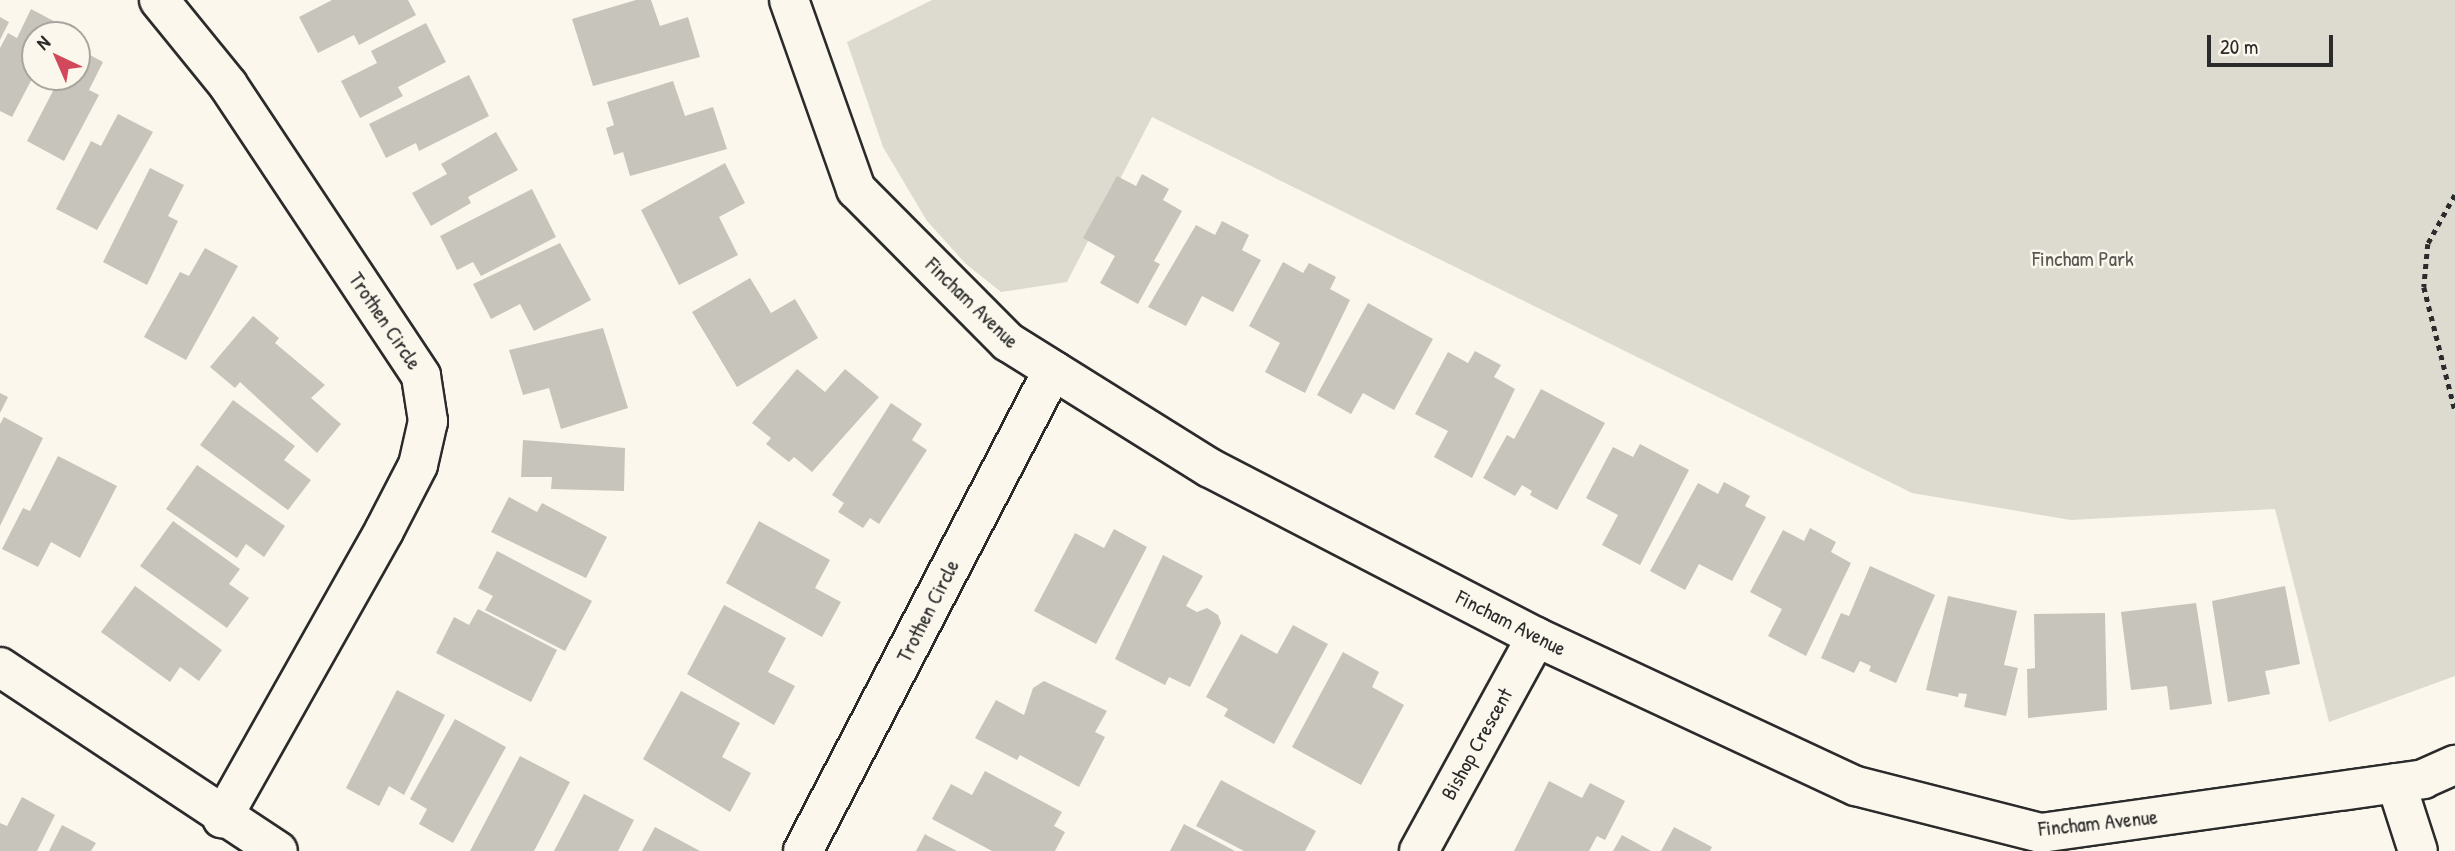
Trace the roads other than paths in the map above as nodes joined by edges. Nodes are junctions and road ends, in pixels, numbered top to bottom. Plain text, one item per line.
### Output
1 (159, 0) edge
2 (789, 0) edge
3 (1053, 370) junction
4 (1536, 637) junction
5 (0, 667) edge
6 (2455, 765) edge
7 (2396, 783) junction
8 (222, 818) junction
9 (278, 851) edge
10 (803, 851) edge
11 (1419, 851) edge
12 (2418, 851) edge

1 - 8 street, Trothen Circle
2 - 3 street, Fincham Avenue
3 - 4 street, Fincham Avenue
3 - 10 street, Trothen Circle
4 - 7 street, Fincham Avenue
4 - 11 street, Bishop Crescent
5 - 8 street
6 - 7 street, Fincham Avenue
7 - 12 street
8 - 9 street

